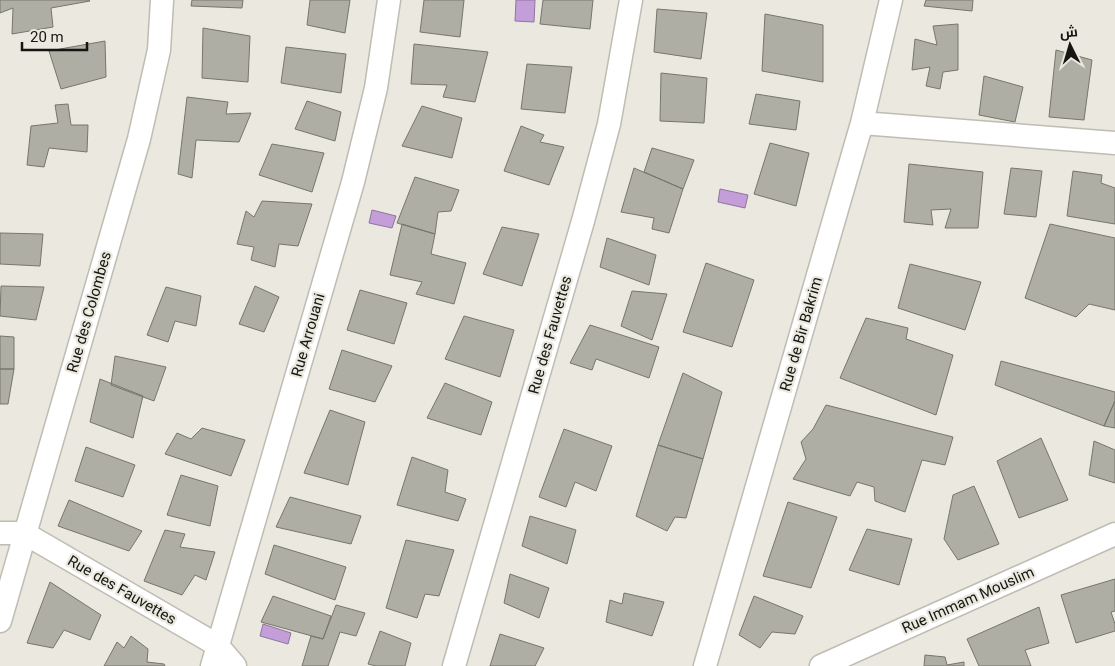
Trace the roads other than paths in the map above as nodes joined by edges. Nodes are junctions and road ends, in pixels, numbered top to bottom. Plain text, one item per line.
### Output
1 (162, 0) edge
2 (389, 0) edge
3 (631, 0) edge
4 (891, 0) edge
5 (862, 122) junction
6 (1115, 143) edge
7 (0, 533) edge
8 (24, 533) junction
9 (1115, 534) edge
10 (0, 621) edge
11 (215, 656) edge
12 (235, 666) edge
13 (454, 666) edge
14 (705, 666) edge
15 (821, 666) edge

1 - 8 street, Rue des Colombes
2 - 11 street, Rue Arrouani
3 - 13 street, Rue des Fauvettes
4 - 5 street, Rue de Bir Bakrim
5 - 6 street
5 - 14 street, Rue de Bir Bakrim
7 - 8 street
8 - 10 street, Rue des Colombes
8 - 11 street, Rue des Fauvettes
9 - 15 street, Rue Immam Mouslim
11 - 12 street, Rue des Fauvettes

